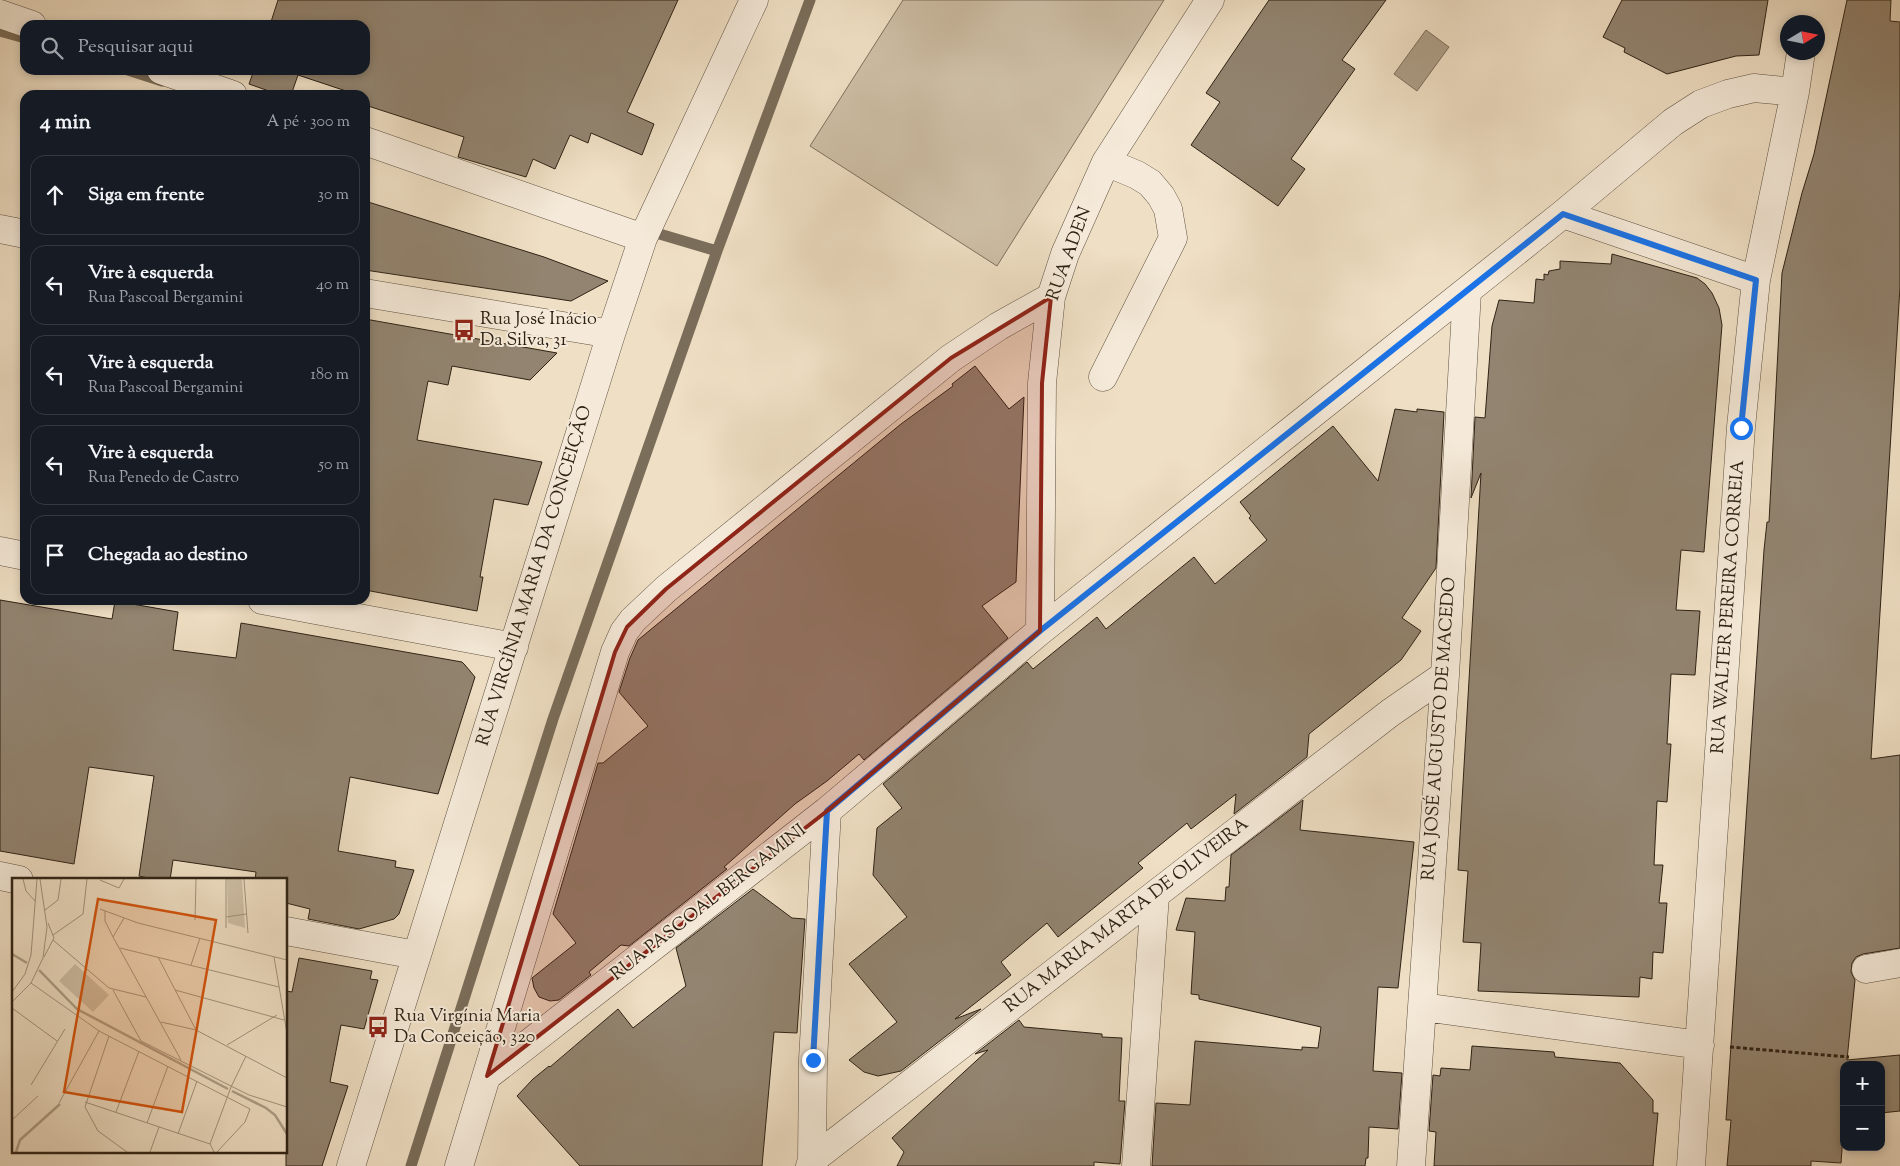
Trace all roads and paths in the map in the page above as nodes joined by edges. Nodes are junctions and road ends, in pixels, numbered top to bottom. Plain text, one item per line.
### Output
1 (754, 0) edge
2 (1210, 0) edge
3 (0, 14) edge
4 (20, 21) edge
5 (1800, 60) edge
6 (175, 75) edge
7 (219, 90) edge
8 (1794, 92) junction
9 (370, 143) edge
10 (1106, 162) junction
11 (1563, 214) junction
12 (0, 229) edge
13 (20, 233) edge
14 (643, 238) junction
15 (1756, 280) junction
16 (1467, 292) junction
17 (370, 294) edge
18 (1051, 297) junction
19 (611, 334) junction
20 (1103, 377) dead end
21 (0, 552) edge
22 (20, 555) edge
23 (289, 605) edge
24 (1040, 631) junction
25 (514, 647) junction
26 (1445, 675) junction
27 (827, 811) junction
28 (1155, 895) junction
29 (288, 930) edge
30 (416, 955) junction
31 (1900, 963) edge
32 (1866, 969) dead end
33 (1423, 1007) junction
34 (1700, 1044) junction
35 (1849, 1057) dead end
36 (487, 1076) junction
37 (811, 1163) edge
38 (351, 1166) edge
39 (459, 1166) edge
40 (1136, 1166) edge
41 (1410, 1166) edge
42 (1690, 1166) edge

1 - 14 street, RUA VIRGÍNIA MARIA DA CONCEIÇÃO
2 - 10 street, RUA ADEN
3 - 4 street
5 - 8 street, RUA WALTER PEREIRA CORREIA
6 - 7 street
8 - 11 street, RUA PASCOAL BERGAMINI
8 - 15 street, RUA WALTER PEREIRA CORREIA
9 - 14 street
10 - 18 street, RUA ADEN
10 - 20 street
11 - 15 street
11 - 16 street, RUA PASCOAL BERGAMINI
12 - 13 street
14 - 19 street, RUA VIRGÍNIA MARIA DA CONCEIÇÃO
15 - 34 street, RUA WALTER PEREIRA CORREIA
16 - 24 street, RUA PASCOAL BERGAMINI
16 - 26 street, RUA JOSÉ AUGUSTO DE MACEDO
17 - 19 street
18 - 24 street, RUA ADEN
18 - 36 street
19 - 25 street, RUA VIRGÍNIA MARIA DA CONCEIÇÃO
21 - 22 street
23 - 25 street
24 - 27 street, RUA PASCOAL BERGAMINI
25 - 30 street, RUA VIRGÍNIA MARIA DA CONCEIÇÃO
26 - 28 street, RUA MARIA MARTA DE OLIVEIRA
26 - 33 street, RUA JOSÉ AUGUSTO DE MACEDO
27 - 36 street, RUA PASCOAL BERGAMINI
27 - 37 street
28 - 37 street, RUA MARIA MARTA DE OLIVEIRA
28 - 40 street
29 - 30 street
30 - 38 street, RUA VIRGÍNIA MARIA DA CONCEIÇÃO
31 - 32 street
33 - 34 street
33 - 41 street, RUA JOSÉ AUGUSTO DE MACEDO
34 - 35 path
34 - 42 street, RUA WALTER PEREIRA CORREIA
36 - 39 street

